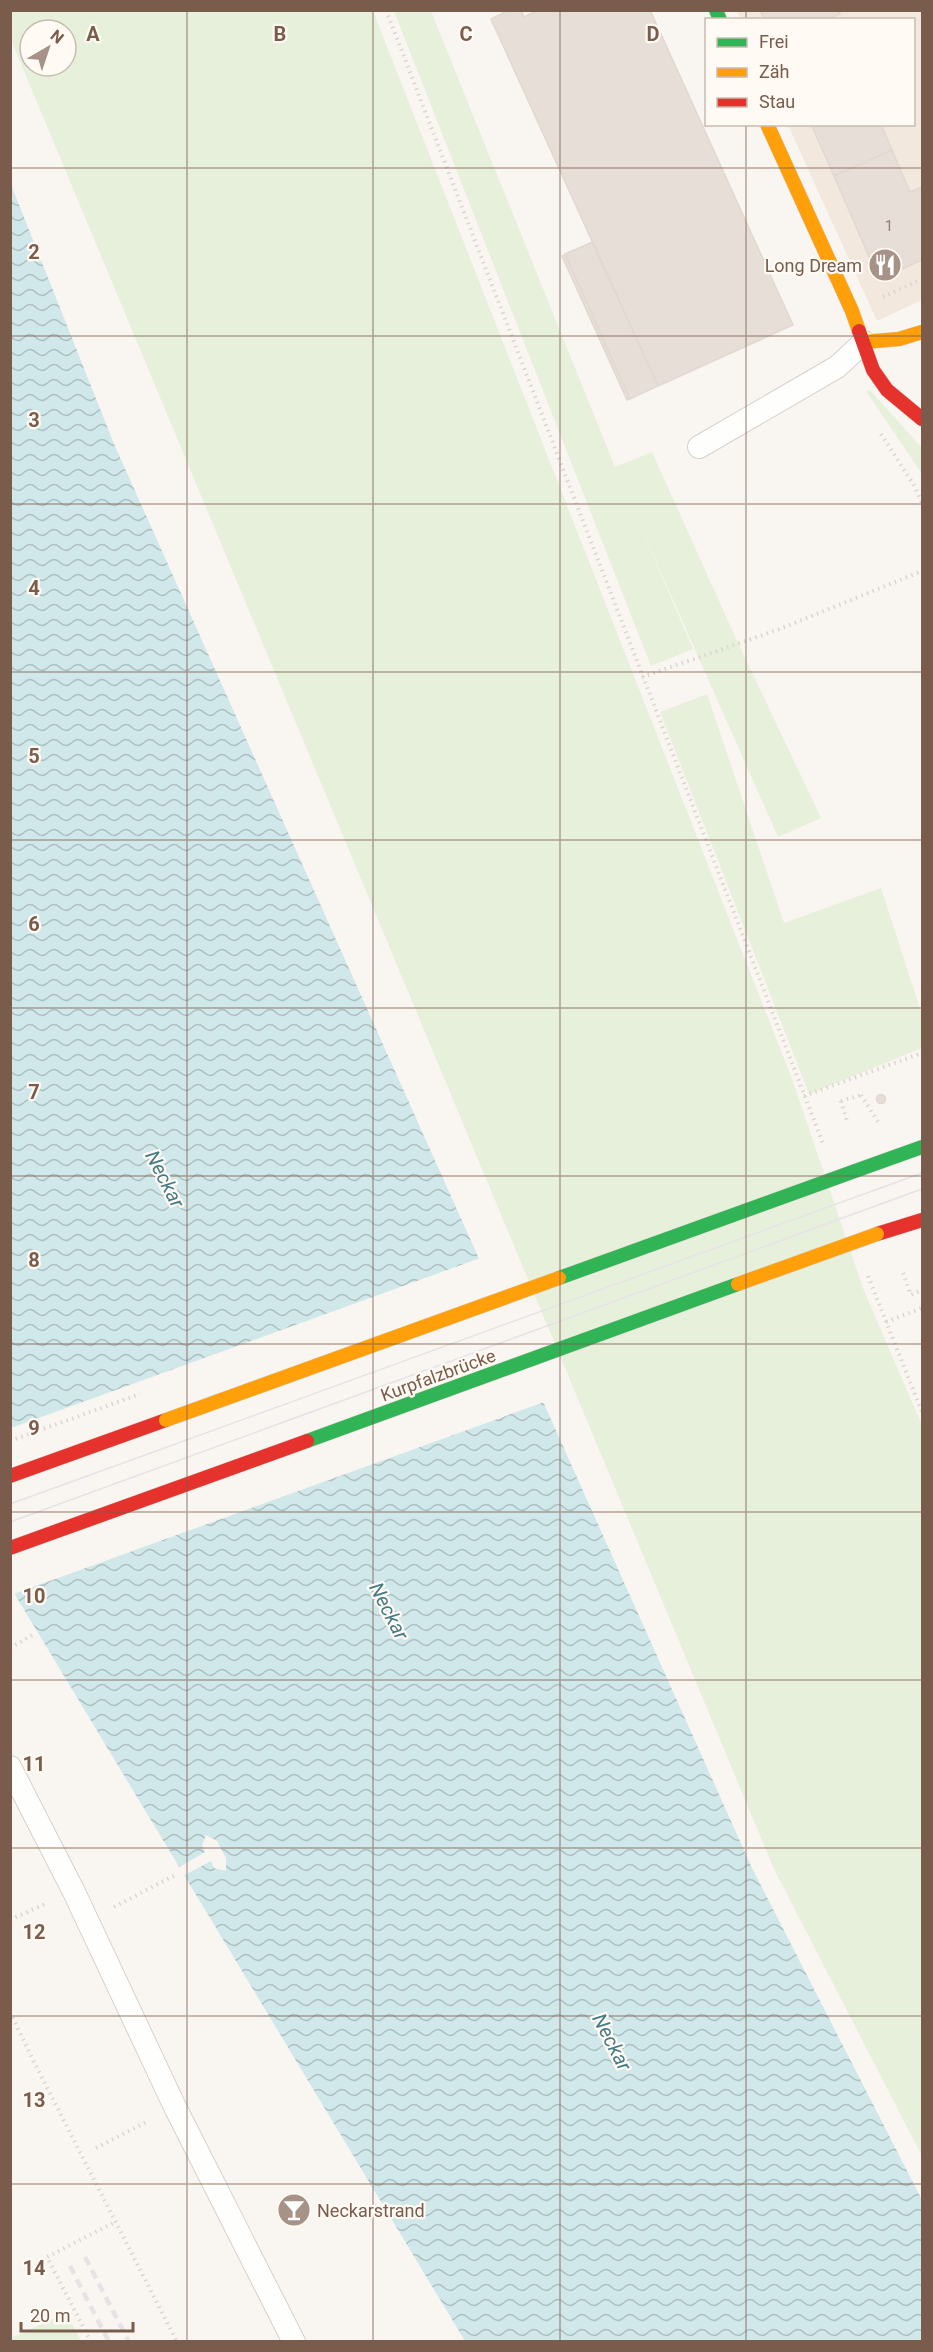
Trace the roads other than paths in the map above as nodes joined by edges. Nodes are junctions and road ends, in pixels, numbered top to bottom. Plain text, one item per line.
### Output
1 (768, 126) edge
2 (922, 332) edge
3 (864, 342) junction
4 (922, 419) edge
5 (699, 447) dead end
6 (922, 1147) edge
7 (922, 1220) edge
8 (10, 1476) edge
9 (10, 1548) edge
10 (10, 1767) edge
11 (294, 2342) edge

1 - 3 main road
2 - 3 main road
3 - 4 main road
3 - 5 lane
6 - 8 main road, bridge
7 - 9 main road, Kurpfalzbrücke, bridge
10 - 11 lane

